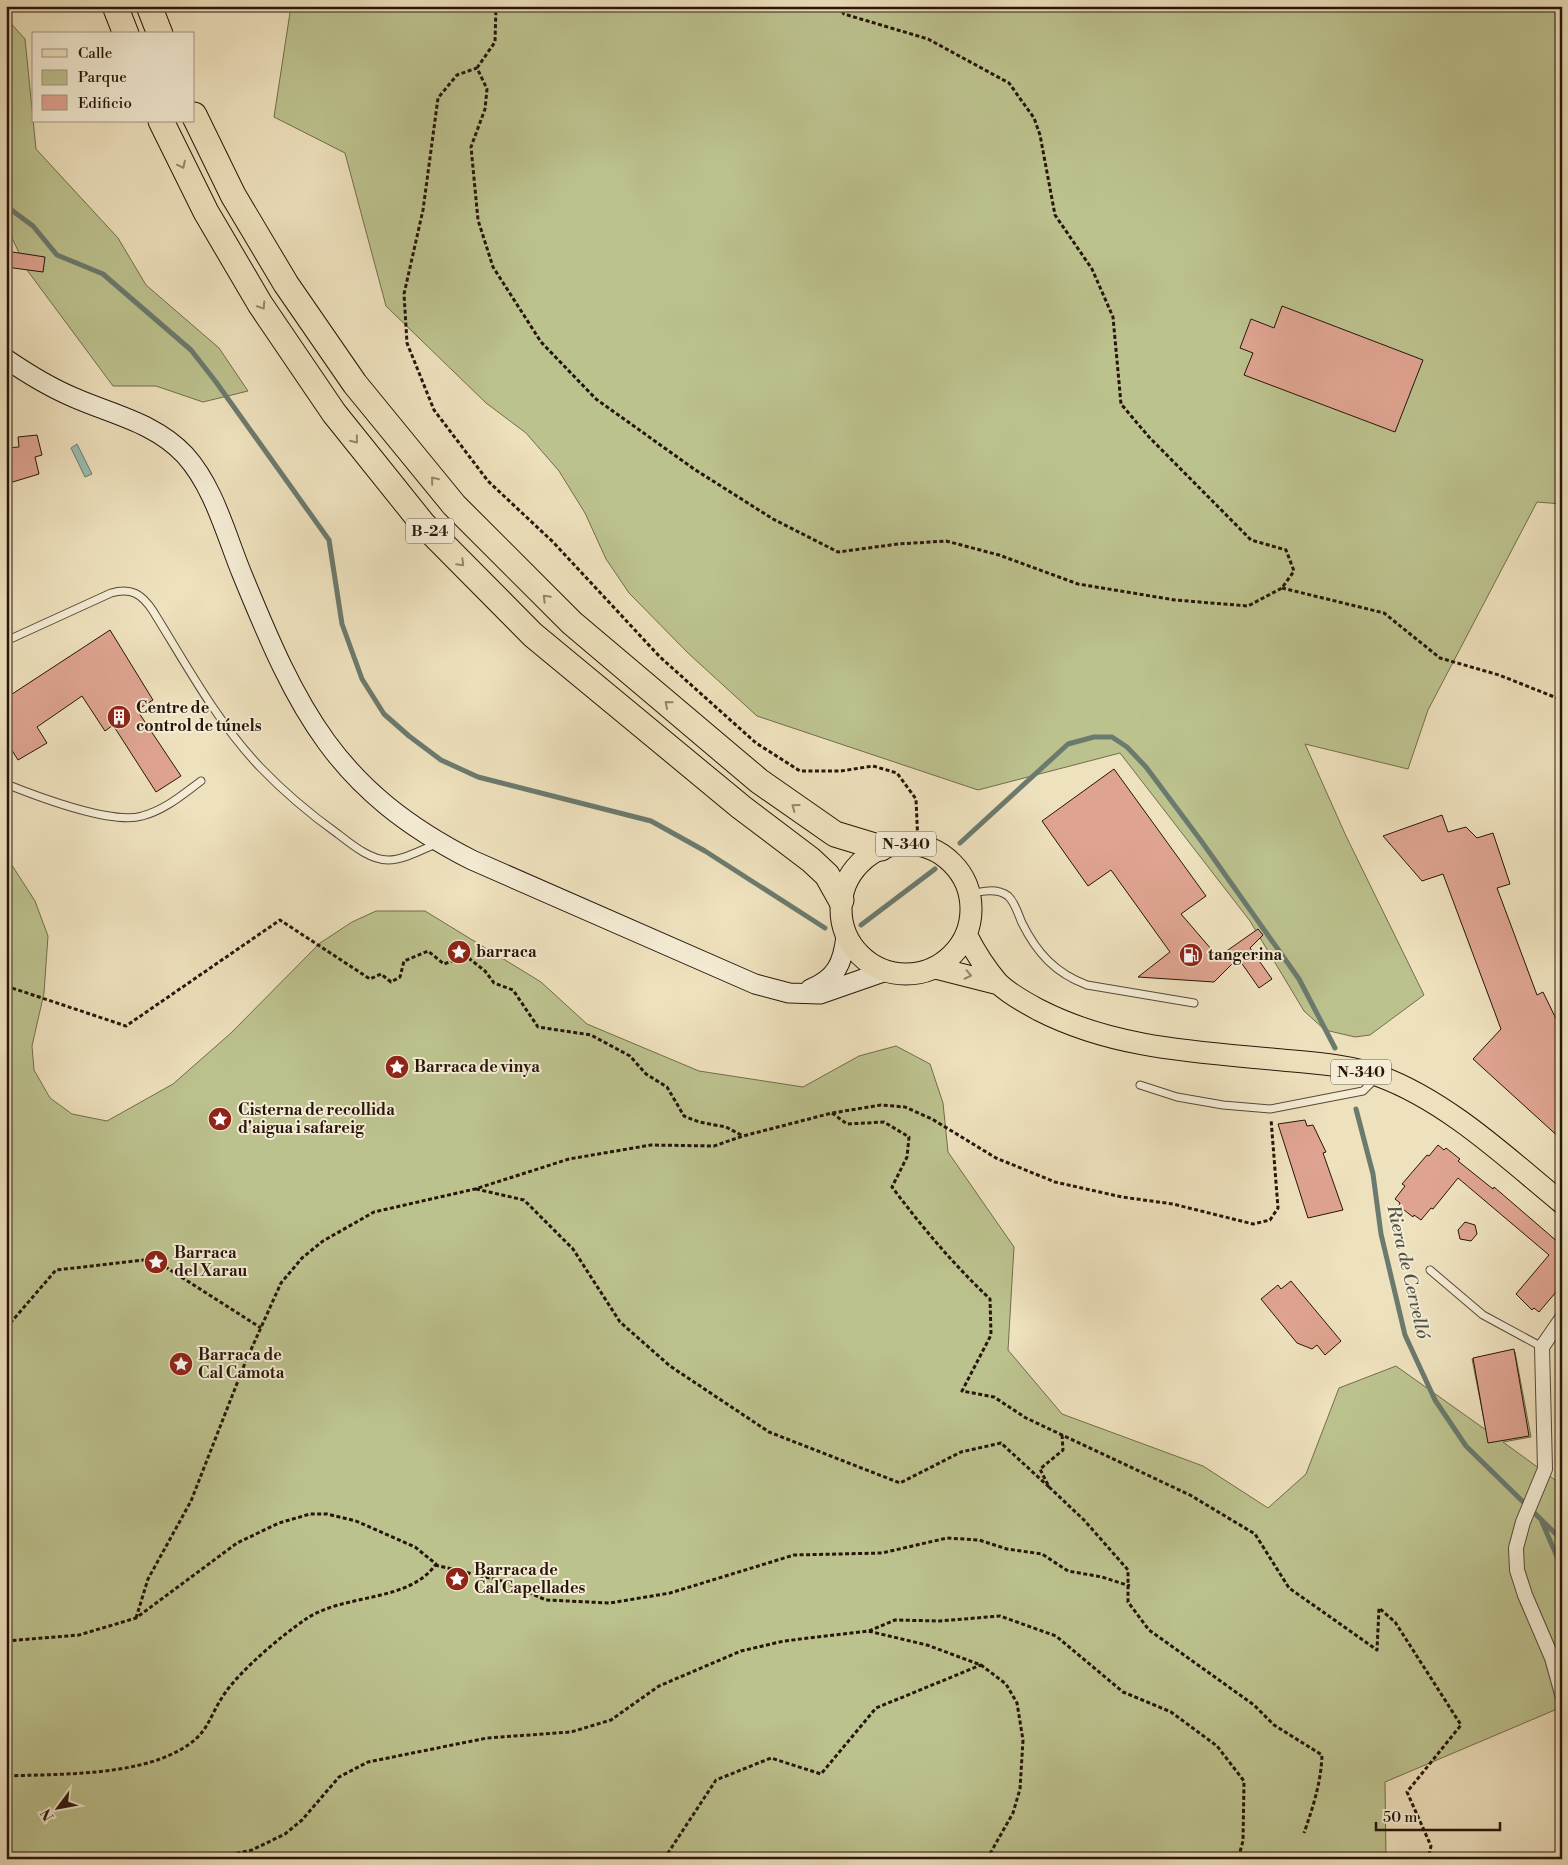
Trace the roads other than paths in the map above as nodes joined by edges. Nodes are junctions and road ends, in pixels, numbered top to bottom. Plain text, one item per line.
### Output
1 (115, 6) edge
2 (149, 6) edge
3 (125, 32) edge
4 (159, 32) edge
5 (195, 117) edge
6 (161, 122) edge
7 (6, 359) edge
8 (6, 641) edge
9 (200, 781) dead end
10 (6, 784) edge
11 (438, 843) junction
12 (881, 848) junction
13 (970, 894) junction
14 (841, 900) junction
15 (846, 936) junction
16 (966, 936) junction
17 (936, 968) junction
18 (886, 971) junction
19 (999, 984) junction
20 (802, 992) junction
21 (1194, 1003) dead end
22 (1378, 1076) junction
23 (1140, 1085) dead end
24 (1562, 1203) edge
25 (1430, 1270) dead end
26 (1562, 1318) edge
27 (1542, 1347) junction
28 (1562, 1694) edge

1 - 3 highway
2 - 4 highway
12 -> 5 highway, B-24
6 -> 14 highway, B-24
7 - 11 street, N-340
8 - 11 lane
9 - 10 lane
11 - 20 street, N-340
12 - 13 main road, N-340
12 - 14 main road, N-340
13 - 16 main road, N-340
13 - 21 lane
14 - 15 main road, N-340
15 - 18 main road, N-340
15 - 20 street, N-340
16 - 17 main road, N-340
16 - 19 main road, N-340
17 - 18 main road, N-340
17 -> 19 main road, N-340
18 - 20 street, N-340
19 - 22 main road, N-340
22 - 23 lane
22 - 24 main road, N-340
25 - 27 lane
26 - 27 street
27 - 28 street

